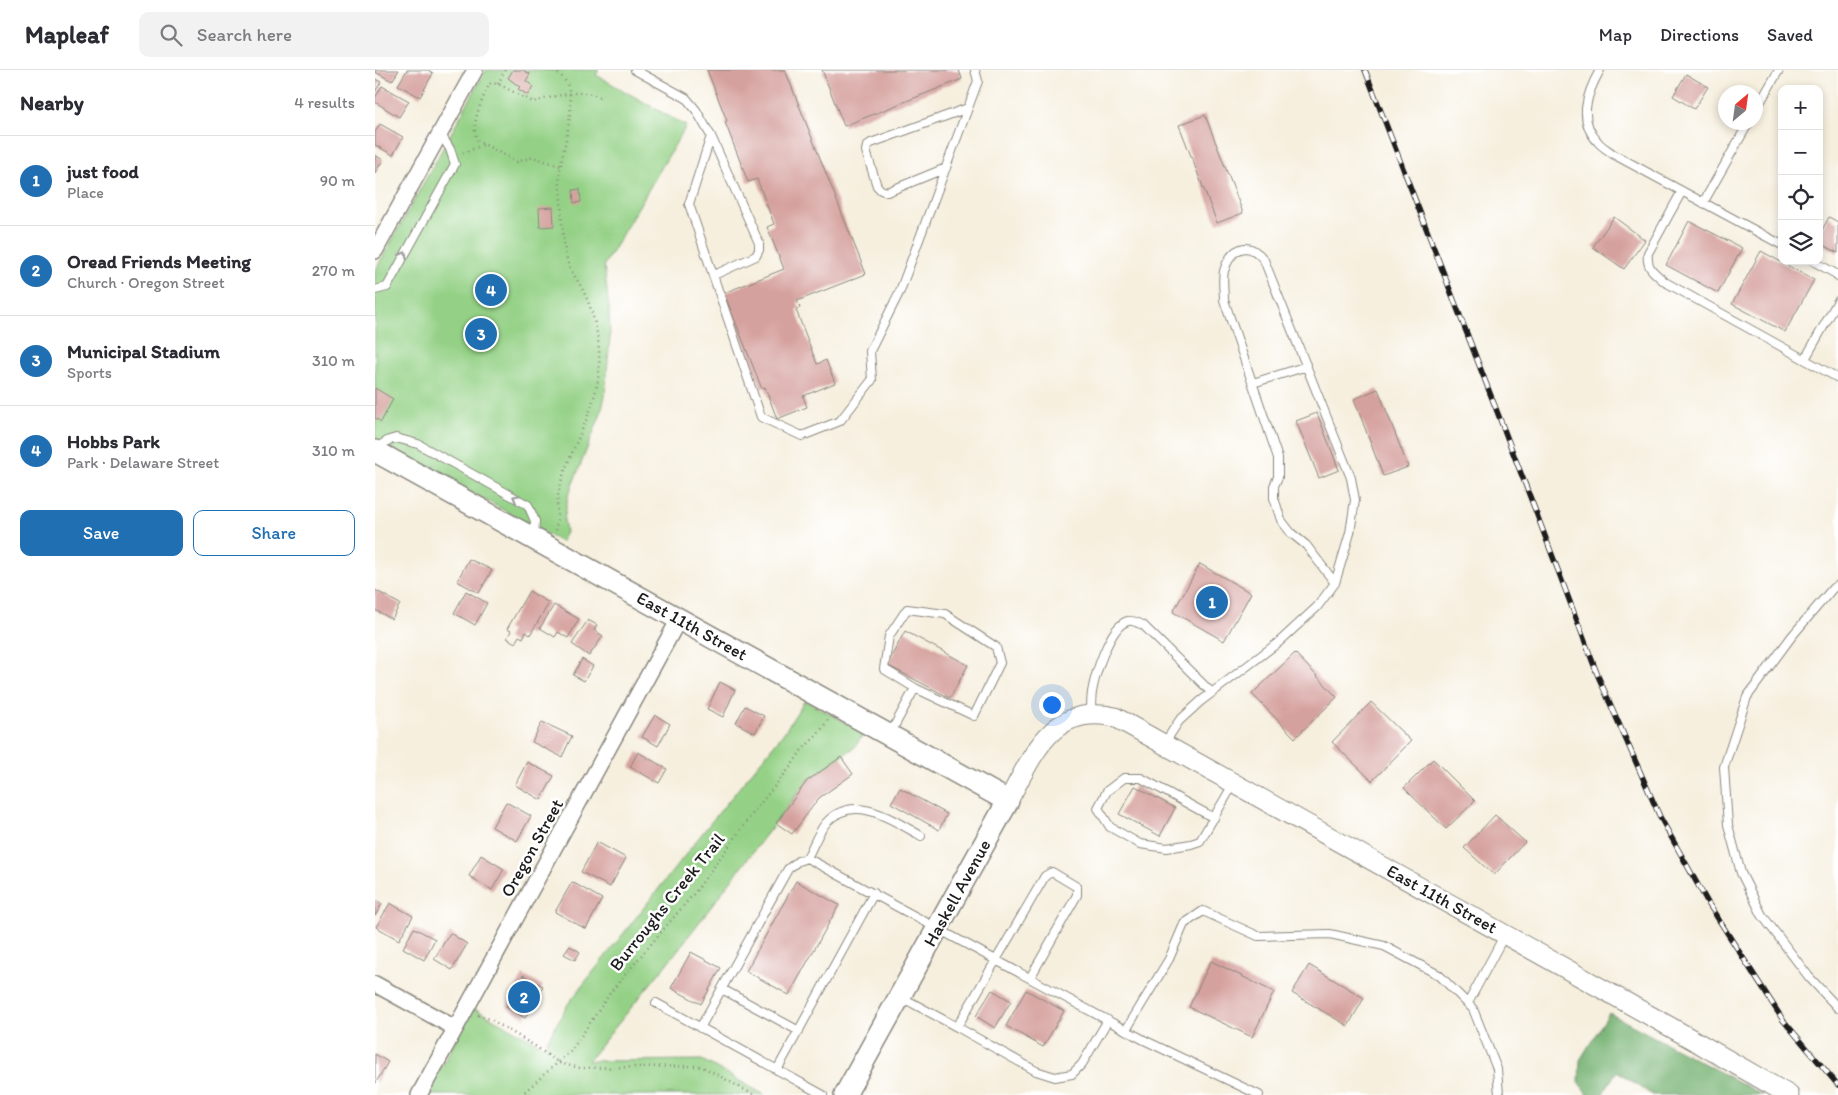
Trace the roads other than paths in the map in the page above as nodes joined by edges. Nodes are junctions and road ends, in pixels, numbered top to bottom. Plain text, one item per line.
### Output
1 (475, 70) edge
2 (635, 70) edge
3 (975, 70) edge
4 (1600, 70) edge
5 (1779, 70) edge
6 (1763, 97) edge
7 (968, 108) junction
8 (1744, 130) edge
9 (441, 133) junction
10 (711, 136) junction
11 (946, 168) junction
12 (1682, 191) junction
13 (1703, 202) junction
14 (1778, 243) edge
15 (375, 251) edge
16 (1820, 265) edge
17 (714, 275) junction
18 (1838, 277) edge
19 (375, 290) edge
20 (1838, 301) edge
21 (1805, 360) junction
22 (1307, 366) junction
23 (1838, 378) edge
24 (1253, 383) junction
25 (375, 450) edge
26 (1335, 583) junction
27 (1838, 585) edge
28 (679, 619) junction
29 (915, 688) junction
30 (1212, 693) junction
31 (1091, 715) junction
32 (889, 735) junction
33 (1164, 744) junction
34 (1234, 783) junction
35 (1008, 801) junction
36 (1214, 818) junction
37 (921, 836) dead end
38 (807, 858) junction
39 (874, 893) junction
40 (938, 928) junction
41 (1505, 934) junction
42 (995, 959) junction
43 (1030, 978) junction
44 (375, 984) edge
45 (722, 989) junction
46 (900, 996) junction
47 (656, 1003) dead end
48 (1468, 1003) junction
49 (1838, 1008) edge
50 (1108, 1020) junction
51 (957, 1027) junction
52 (455, 1028) junction
53 (700, 1028) junction
54 (1126, 1030) junction
55 (799, 1031) junction
56 (777, 1070) junction
57 (419, 1095) edge
58 (823, 1095) edge
59 (845, 1095) edge
60 (1259, 1095) edge
61 (1499, 1095) edge
62 (1789, 1095) edge

1 - 9 street
2 - 10 lane
3 - 7 lane
4 - 12 lane
5 - 6 lane
7 - 11 lane
7 - 11 lane
8 - 13 lane
9 - 15 street
19 -> 9 lane
10 - 17 lane
10 - 17 lane
11 - 17 lane
12 - 13 lane
12 - 21 lane
13 - 14 lane
16 - 18 lane
20 - 21 lane
21 - 23 lane
22 - 24 lane
22 - 24 lane
22 - 26 lane
24 - 26 lane
25 - 28 main road, East 11th Street
26 - 30 lane
27 - 49 lane
28 - 32 main road, East 11th Street
28 - 52 street, Oregon Street
29 - 29 lane
29 - 32 lane
30 - 31 lane
30 - 33 lane
31 - 33 street, East 11th Street
31 - 35 street, Haskell Avenue
32 - 35 main road, East 11th Street
33 - 34 street, East 11th Street
34 - 36 lane
34 - 41 street, East 11th Street
35 - 40 main road, Haskell Avenue
36 - 36 lane
37 - 38 lane
38 - 39 lane
38 - 45 lane
39 - 40 lane
39 - 55 lane
40 - 42 lane
40 - 46 main road, Haskell Avenue
41 - 48 lane
41 - 62 street, East 11th Street
42 - 43 lane
42 - 43 lane
42 - 51 lane
43 - 50 lane
44 - 52 street
45 - 53 lane
45 - 55 lane
46 - 51 lane
46 - 59 main road, Haskell Avenue
47 - 53 lane
48 - 54 lane
48 - 61 lane
50 - 51 lane
50 - 54 lane
52 - 57 street, Oregon Street
53 - 56 lane
54 - 60 lane
55 - 56 lane
56 - 58 lane

